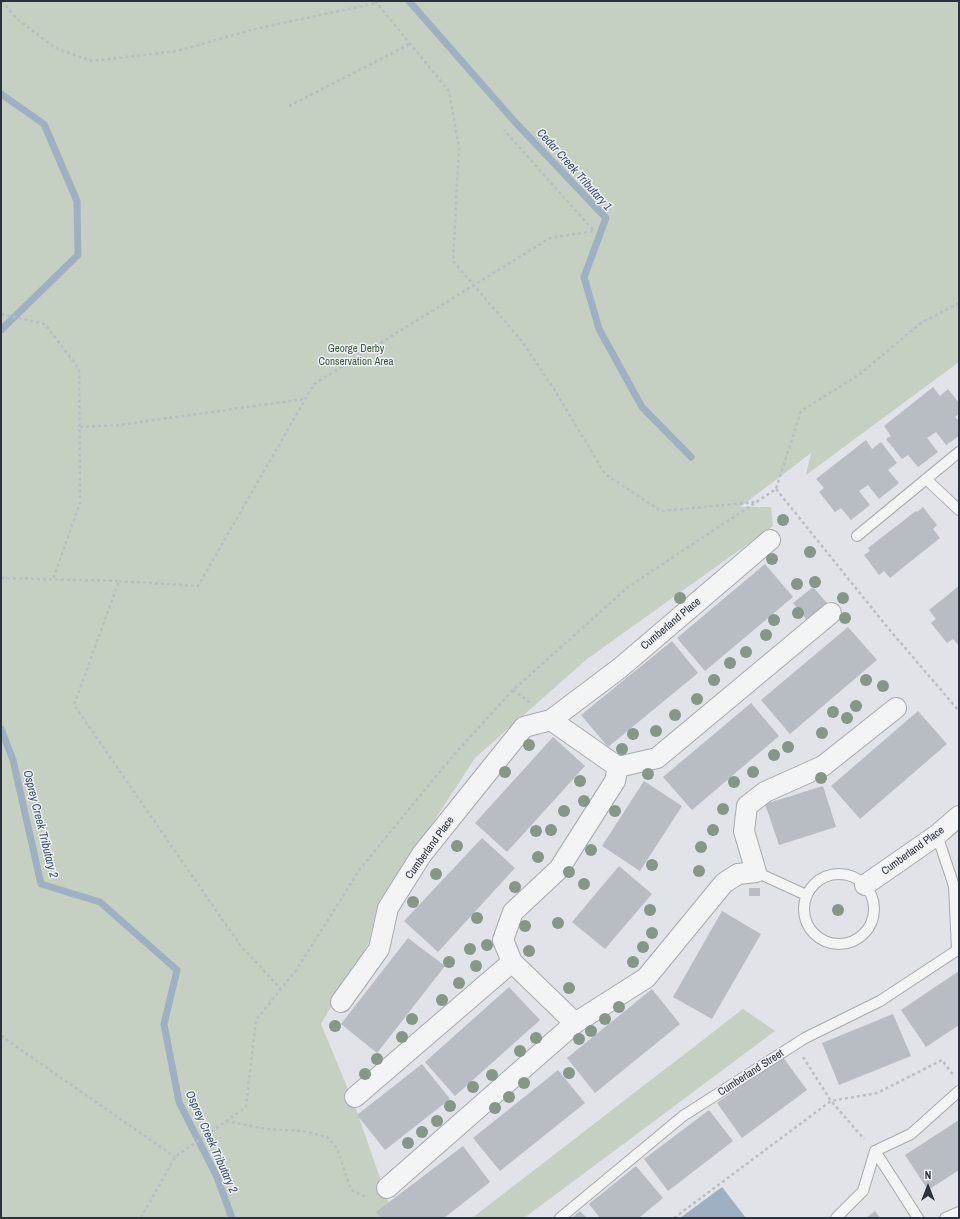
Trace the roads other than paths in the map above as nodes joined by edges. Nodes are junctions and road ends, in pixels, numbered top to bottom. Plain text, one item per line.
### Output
1 (959, 452) edge
2 (926, 479) junction
3 (959, 510) edge
4 (857, 536) dead end
5 (770, 540) dead end
6 (830, 613) dead end
7 (896, 708) dead end
8 (551, 720) junction
9 (618, 767) junction
10 (959, 816) edge
11 (937, 835) junction
12 (756, 872) junction
13 (865, 885) junction
14 (806, 895) junction
15 (958, 950) edge
16 (512, 962) junction
17 (342, 1002) dead end
18 (575, 1023) junction
19 (959, 1091) edge
20 (356, 1097) dead end
21 (875, 1151) junction
22 (387, 1188) dead end
23 (959, 1212) edge
24 (560, 1218) edge
25 (836, 1218) edge
26 (918, 1218) edge
27 (945, 1218) edge

1 - 2 lane
2 - 3 lane
2 - 4 lane
5 - 8 street, Cumberland Place
6 - 9 street
7 - 12 street
8 - 9 street
8 - 17 street, Cumberland Place
9 - 16 street
10 - 11 street, Cumberland Place
11 - 13 street, Cumberland Place
11 - 15 lane, Cumberland Street
12 - 14 lane
12 - 18 street
13 - 14 lane
13 - 14 lane
15 - 24 lane, Cumberland Street
16 - 18 street
16 - 20 street
18 - 22 street
19 - 21 lane
21 - 25 lane
21 - 26 lane
23 - 27 lane

